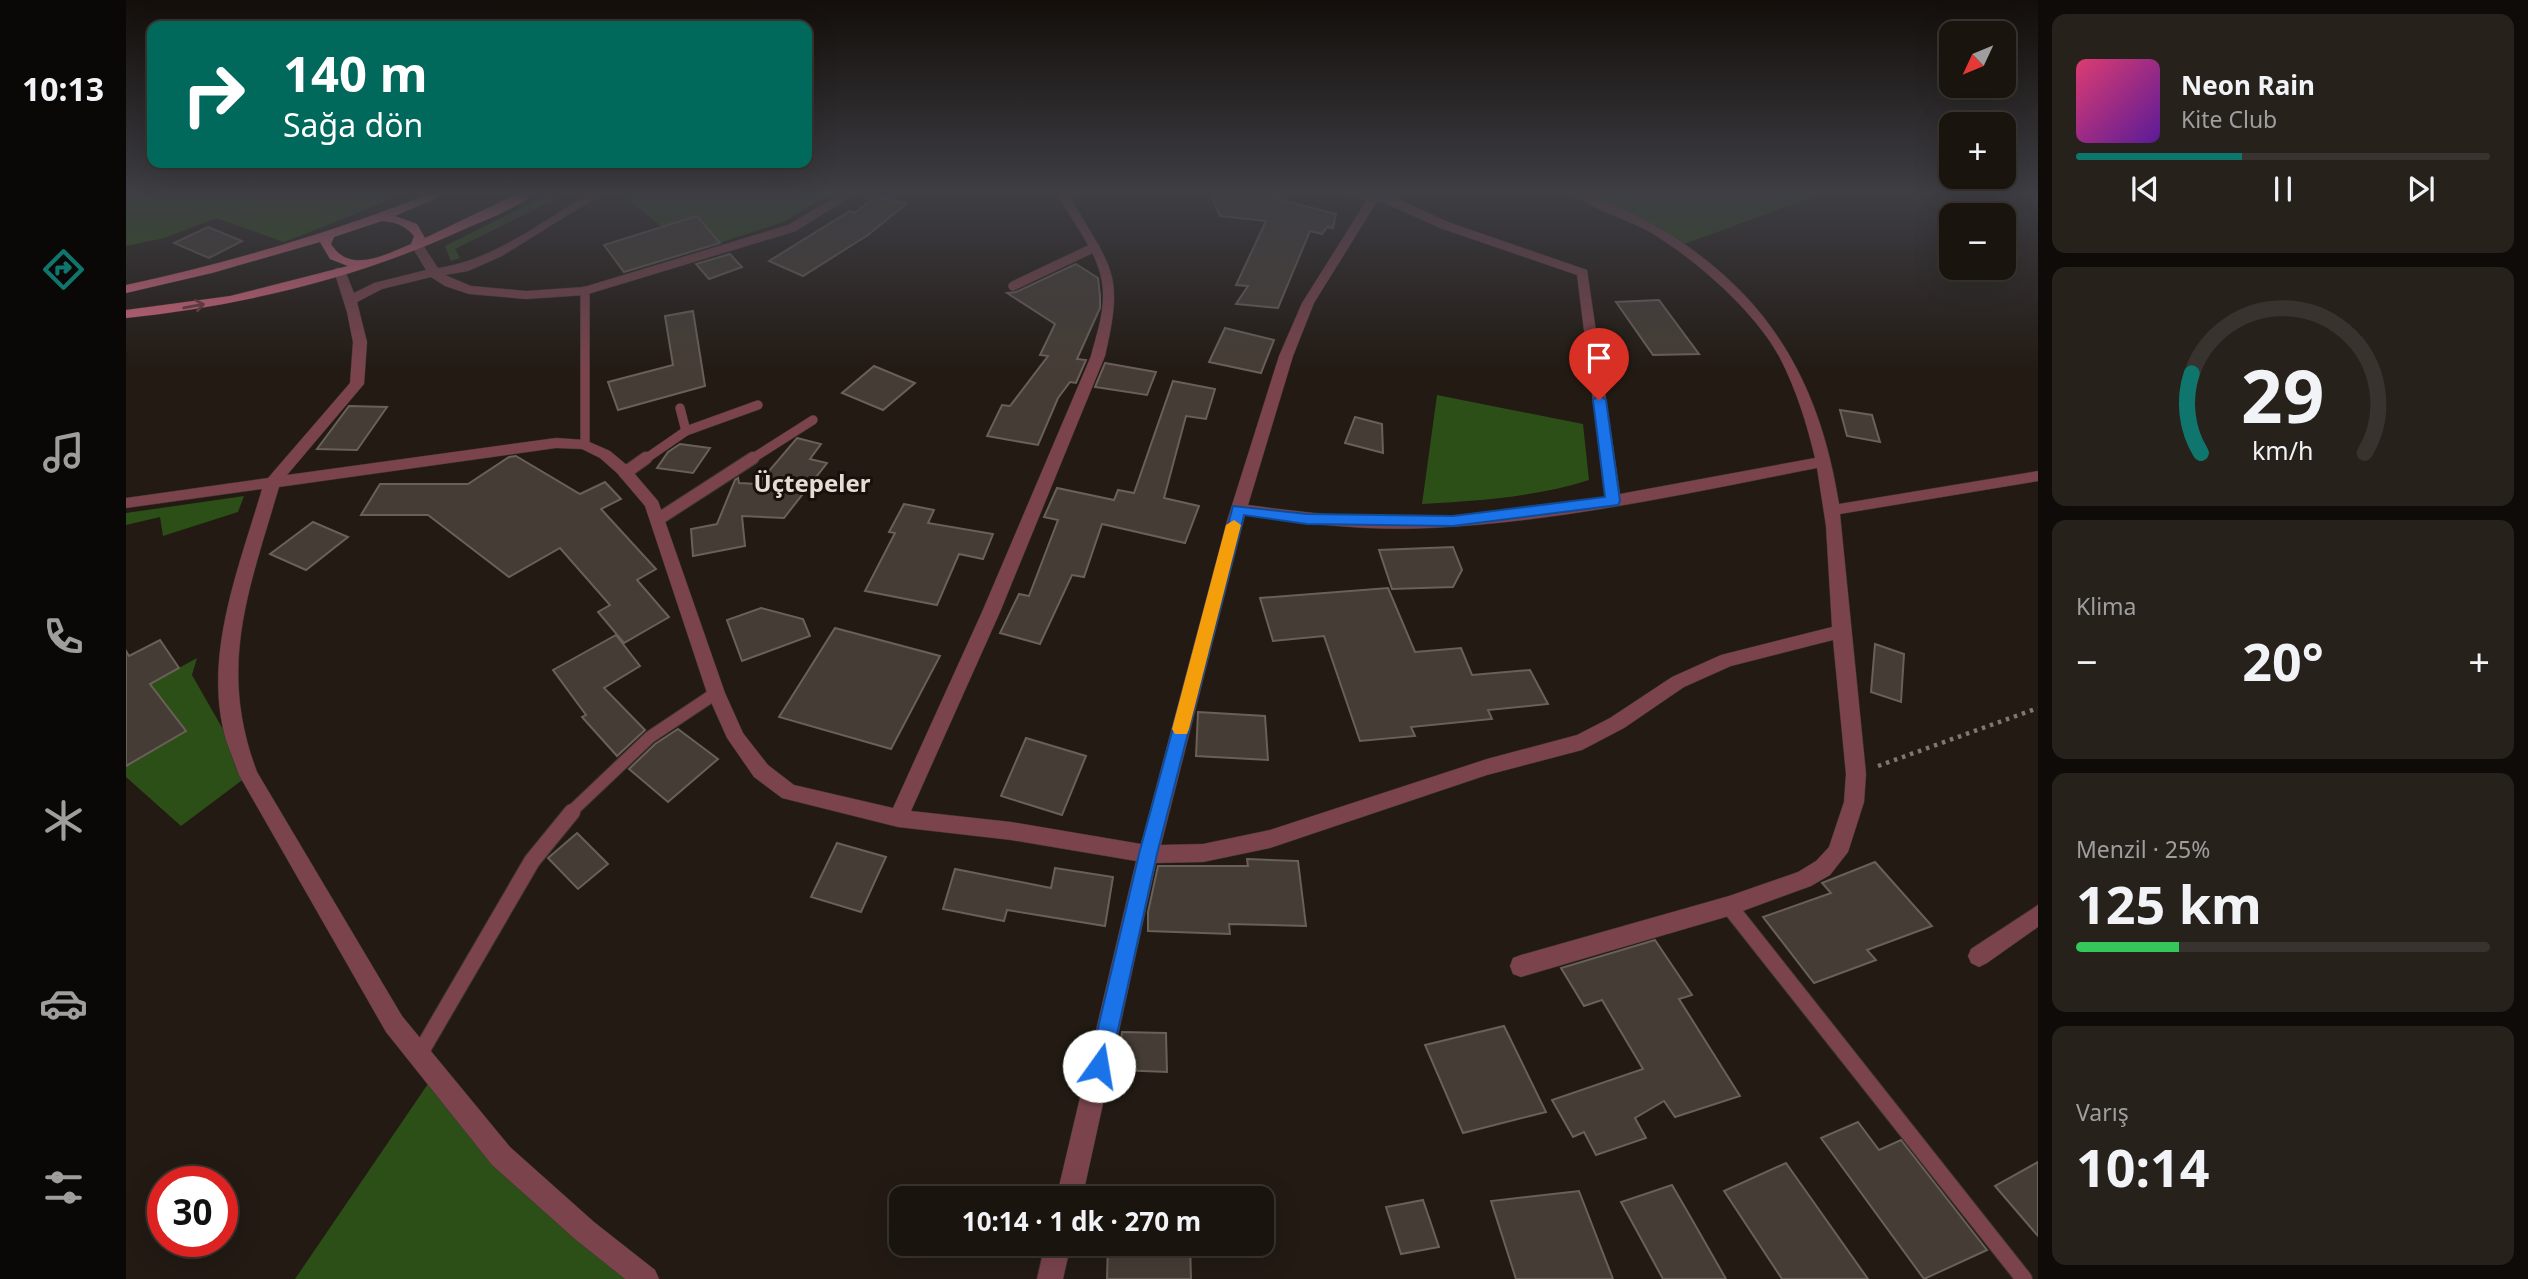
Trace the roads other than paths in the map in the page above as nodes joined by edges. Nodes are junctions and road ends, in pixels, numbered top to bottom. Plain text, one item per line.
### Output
1 (278, 252) edge
2 (329, 252) edge
3 (398, 252) edge
4 (421, 252) edge
5 (500, 252) edge
6 (714, 252) edge
7 (1085, 252) edge
8 (1097, 252) edge
9 (1340, 252) edge
10 (1521, 252) edge
11 (1685, 252) edge
12 (362, 264) junction
13 (340, 271) junction
14 (435, 274) junction
15 (1013, 286) dead end
16 (126, 289) edge
17 (584, 291) junction
18 (351, 300) junction
19 (126, 314) edge
20 (758, 405) dead end
21 (680, 408) dead end
22 (813, 420) dead end
23 (686, 431) junction
24 (585, 446) junction
25 (1822, 462) junction
26 (625, 473) junction
27 (2038, 477) edge
28 (272, 484) junction
29 (1613, 501) junction
30 (126, 503) edge
31 (1238, 509) junction
32 (1833, 510) junction
33 (657, 520) junction
34 (1841, 631) junction
35 (716, 693) junction
36 (898, 818) junction
37 (1148, 854) junction
38 (1729, 906) junction
39 (2038, 915) edge
40 (1979, 956) dead end
41 (1521, 967) dead end
42 (419, 1055) junction
43 (1072, 1186) edge
44 (1055, 1256) edge
45 (646, 1279) edge
46 (1050, 1279) edge
47 (2024, 1279) edge

1 - 16 main road
2 - 12 main road
3 - 12 main road
4 - 14 street
5 - 14 street
6 - 17 street
7 - 15 lane
8 - 36 street
9 - 31 street
10 - 29 street
11 - 25 street
12 - 13 main road
13 - 18 street
19 -> 13 main road
14 - 17 street
14 - 18 street
17 - 24 lane
18 - 28 street
20 - 23 lane
21 - 23 lane
22 - 33 lane
23 - 26 lane
24 - 26 street
24 - 28 street
25 - 29 street
25 - 32 street
26 - 33 street
27 - 32 street
28 - 30 street
28 - 42 street
29 - 31 street
31 - 37 street
32 - 34 street
33 - 35 street
34 - 37 street
34 - 38 street
35 - 36 street
35 - 42 lane
36 - 37 street
37 - 43 street
38 - 41 street
38 - 47 lane
39 - 40 street
42 - 45 street
44 - 46 street

